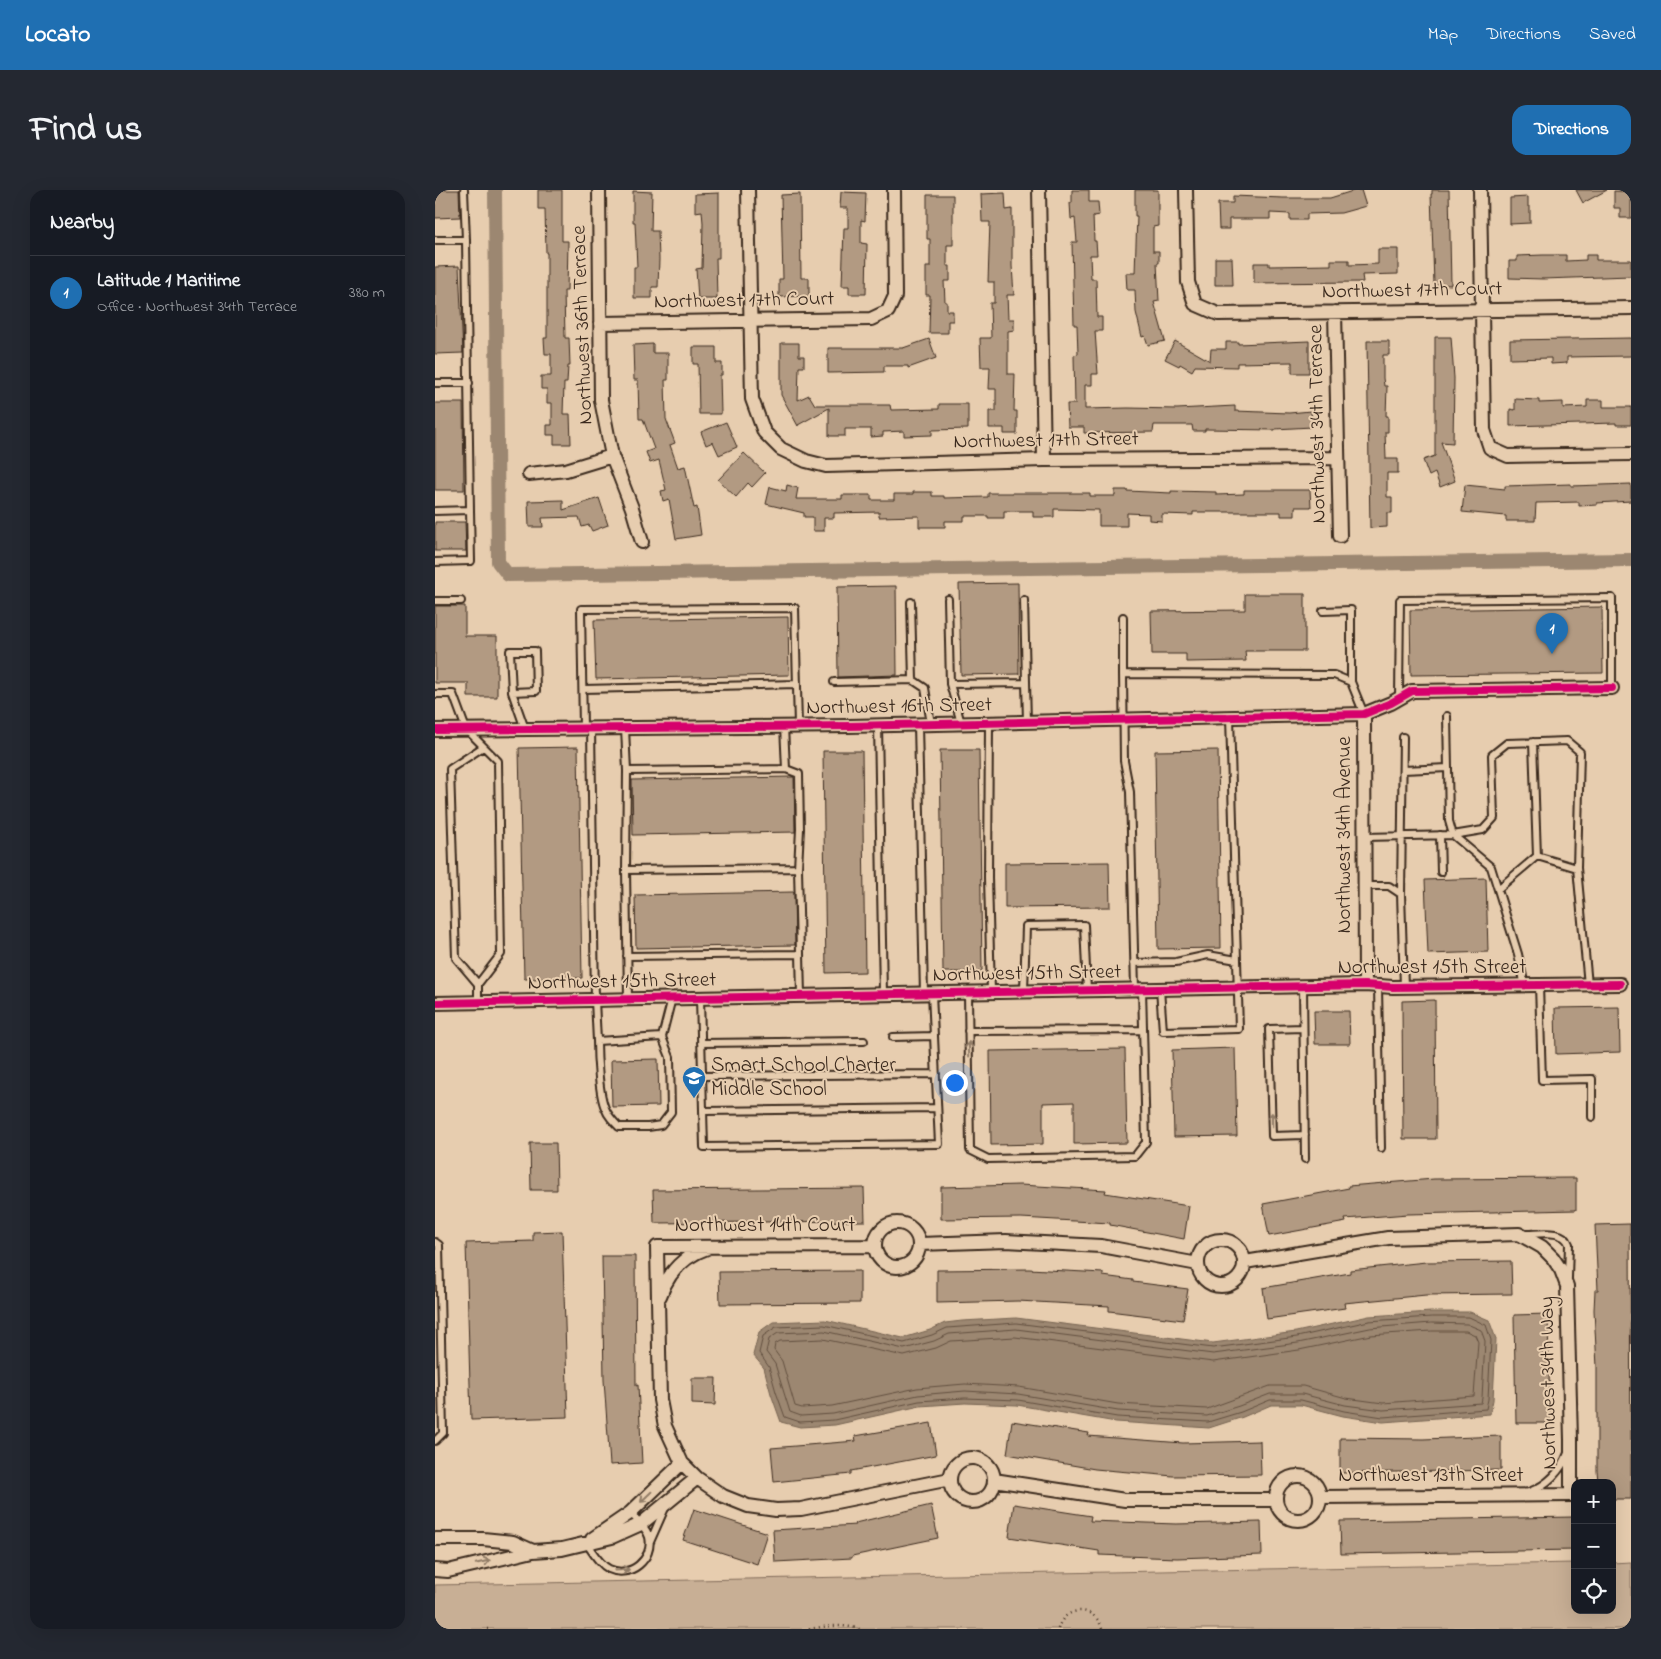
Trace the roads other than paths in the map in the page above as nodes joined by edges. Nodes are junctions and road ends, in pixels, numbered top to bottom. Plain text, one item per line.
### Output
1 (464, 190) edge
2 (599, 190) edge
3 (748, 190) edge
4 (894, 190) edge
5 (1039, 190) edge
6 (1187, 190) edge
7 (1480, 190) edge
8 (435, 240) edge
9 (466, 240) junction
10 (1631, 308) edge
11 (1482, 310) junction
12 (1335, 312) junction
13 (750, 322) junction
14 (600, 323) junction
15 (435, 383) edge
16 (469, 383) junction
17 (1631, 454) edge
18 (612, 456) junction
19 (1339, 458) junction
20 (1044, 460) junction
21 (529, 474) dead end
22 (470, 510) junction
23 (435, 511) edge
24 (1340, 536) dead end
25 (642, 542) dead end
26 (435, 562) edge
27 (948, 598) dead end
28 (1024, 600) dead end
29 (435, 601) edge
30 (461, 601) dead end
31 (911, 602) dead end
32 (1323, 611) dead end
33 (1123, 617) dead end
34 (1123, 674) junction
35 (913, 680) junction
36 (834, 682) dead end
37 (1351, 682) junction
38 (1026, 683) junction
39 (797, 684) junction
40 (950, 684) junction
41 (1612, 688) joint
42 (583, 689) junction
43 (512, 692) junction
44 (435, 694) edge
45 (1399, 698) junction
46 (1364, 714) junction
47 (1447, 716) dead end
48 (1230, 717) junction
49 (1123, 720) junction
50 (1027, 722) junction
51 (961, 723) junction
52 (989, 723) junction
53 (924, 724) junction
54 (878, 725) junction
55 (784, 726) junction
56 (798, 726) junction
57 (587, 728) junction
58 (625, 728) junction
59 (466, 729) junction
60 (525, 729) junction
61 (435, 730) edge
62 (1403, 737) dead end
63 (1533, 742) junction
64 (483, 747) junction
65 (1448, 768) junction
66 (787, 769) junction
67 (1403, 770) junction
68 (627, 771) junction
69 (1440, 835) junction
70 (1453, 835) junction
71 (1402, 836) junction
72 (1365, 837) junction
73 (1537, 856) junction
74 (798, 868) junction
75 (1577, 868) junction
76 (626, 870) junction
77 (1441, 872) dead end
78 (1365, 886) junction
79 (1498, 889) junction
80 (1401, 894) junction
81 (800, 954) junction
82 (627, 956) junction
83 (1237, 960) junction
84 (1134, 963) junction
85 (478, 984) junction
86 (1620, 984) dead end
87 (1539, 985) junction
88 (1588, 985) junction
89 (1303, 986) junction
90 (1372, 986) junction
91 (1525, 986) junction
92 (1238, 987) junction
93 (1404, 987) junction
94 (1138, 989) junction
95 (1160, 989) junction
96 (1087, 990) junction
97 (991, 992) junction
98 (1025, 992) junction
99 (968, 993) junction
100 (883, 994) junction
101 (928, 994) junction
102 (801, 996) junction
103 (672, 998) junction
104 (700, 998) junction
105 (628, 999) junction
106 (595, 1000) junction
107 (478, 1002) junction
108 (435, 1003) edge
109 (1303, 1028) junction
110 (1143, 1030) junction
111 (969, 1031) junction
112 (893, 1036) dead end
113 (934, 1036) junction
114 (662, 1037) junction
115 (597, 1041) junction
116 (864, 1041) dead end
117 (701, 1043) junction
118 (936, 1074) junction
119 (702, 1076) junction
120 (937, 1108) junction
121 (703, 1111) junction
122 (1592, 1117) dead end
123 (1305, 1135) junction
124 (1381, 1148) dead end
125 (1305, 1159) dead end
126 (1519, 1234) junction
127 (435, 1242) edge
128 (920, 1244) junction
129 (713, 1246) junction
130 (875, 1246) junction
131 (1245, 1262) junction
132 (1198, 1264) junction
133 (1567, 1286) junction
134 (659, 1298) junction
135 (1571, 1440) junction
136 (435, 1441) edge
137 (682, 1463) junction
138 (697, 1478) junction
139 (950, 1479) junction
140 (1571, 1479) edge
141 (994, 1480) junction
142 (1571, 1495) edge
143 (1516, 1496) junction
144 (1321, 1497) junction
145 (1276, 1500) junction
146 (666, 1504) junction
147 (630, 1513) junction
148 (641, 1524) junction
149 (435, 1539) edge
150 (586, 1543) junction
151 (649, 1543) junction
152 (533, 1551) junction
153 (435, 1570) edge

1 - 9 lane
2 - 14 street, Northwest 36th Terrace
3 - 13 street
4 - 13 street, Northwest 17th Court
5 - 20 street
6 - 12 street, Northwest 17th Court
7 - 11 street
8 - 9 lane
9 - 16 lane
10 - 11 street, Northwest 17th Court
11 - 12 street, Northwest 17th Court
11 - 17 street
12 - 19 street, Northwest 34th Terrace
13 - 14 street, Northwest 17th Court
13 - 20 street, Northwest 17th Street
14 - 18 street, Northwest 36th Terrace
15 - 16 lane
16 - 22 lane
18 - 21 street
18 - 25 street, Northwest 36th Terrace
19 - 20 street, Northwest 17th Street
19 - 24 street, Northwest 34th Terrace
22 - 23 lane
22 - 26 lane
27 - 40 lane
28 - 38 lane
29 - 30 lane
31 - 35 lane
32 - 37 lane
33 - 34 lane
34 - 37 lane
34 - 49 lane
35 - 36 lane
35 - 53 lane
37 - 46 lane
38 - 40 lane
38 - 50 lane
39 - 42 lane
39 - 42 lane
39 - 56 lane
40 - 51 lane
41 - 45 street
41 - 45 lane
42 - 57 lane
43 - 43 lane
43 - 60 lane
44 - 59 lane
45 - 46 street
46 - 48 street, Northwest 16th Street
46 - 72 street, Northwest 34th Avenue
47 - 65 lane
48 - 49 street, Northwest 16th Street
48 - 83 lane
49 - 50 street, Northwest 16th Street
49 - 84 lane
50 - 52 street, Northwest 16th Street
51 - 52 street, Northwest 16th Street
51 - 53 street, Northwest 16th Street
52 - 97 lane
53 - 54 street, Northwest 16th Street
53 - 101 lane
54 - 56 street, Northwest 16th Street
54 - 100 lane
55 - 56 street, Northwest 16th Street
55 - 58 street, Northwest 16th Street
55 - 66 lane
57 - 58 street, Northwest 16th Street
57 - 60 street, Northwest 16th Street
57 - 106 lane
58 - 68 lane
59 - 60 street, Northwest 16th Street
59 - 61 street, Northwest 16th Street
59 - 64 lane
62 - 67 lane
63 - 70 lane
63 - 73 lane
63 - 75 lane
64 - 85 lane
64 - 85 lane
65 - 67 lane
65 - 70 lane
66 - 68 lane
66 - 74 lane
67 - 71 lane
68 - 76 lane
69 - 70 lane
69 - 71 lane
69 - 77 lane
70 - 79 lane
71 - 72 lane
71 - 80 lane
72 - 78 street, Northwest 34th Avenue
73 - 75 lane
73 - 79 lane
74 - 76 lane
74 - 81 lane
75 - 88 lane
76 - 82 lane
78 - 80 lane
78 - 90 street, Northwest 34th Avenue
79 - 91 lane
80 - 93 lane
81 - 82 lane
81 - 102 lane
82 - 105 lane
83 - 84 lane
83 - 92 lane
84 - 94 lane
85 - 107 lane
86 - 88 street, Northwest 15th Street
87 - 88 street, Northwest 15th Street
87 - 91 street, Northwest 15th Street
87 - 122 lane
89 - 90 street, Northwest 15th Street
89 - 92 street, Northwest 15th Street
89 - 109 lane
90 - 93 street, Northwest 15th Street
90 - 124 lane
91 - 93 street, Northwest 15th Street
92 - 95 street, Northwest 15th Street
92 - 95 lane
94 - 95 street, Northwest 15th Street
94 - 96 street, Northwest 15th Street
94 - 110 lane
96 - 98 street, Northwest 15th Street
96 - 98 lane
97 - 98 street, Northwest 15th Street
97 - 99 street, Northwest 15th Street
99 - 101 street, Northwest 15th Street
99 - 111 lane
100 - 101 street, Northwest 15th Street
100 - 102 street, Northwest 15th Street
101 - 113 lane
102 - 104 street, Northwest 15th Street
103 - 104 street, Northwest 15th Street
103 - 105 street, Northwest 15th Street
103 - 114 lane
104 - 117 lane
105 - 106 street, Northwest 15th Street
106 - 107 street, Northwest 15th Street
106 - 115 lane
107 - 108 street, Northwest 15th Street
109 - 123 lane
123 -> 109 lane
110 - 111 lane
110 -> 111 lane
112 - 113 lane
113 - 118 lane
114 - 115 lane
114 - 115 lane
116 - 117 lane
117 - 119 lane
118 - 119 lane
118 - 120 lane
119 - 121 lane
120 - 121 lane
120 - 121 lane
123 - 125 lane
126 - 131 street
126 - 133 street, Northwest 34th Way
126 - 133 lane
127 - 136 lane
128 - 130 street
128 - 130 street
128 - 132 street
129 - 130 street, Northwest 14th Court
129 - 134 street
129 - 134 street, Northwest 14th Court
131 - 132 street
131 - 132 street
133 - 135 street, Northwest 34th Way
134 - 137 street
135 - 140 street, Northwest 34th Way
135 - 143 lane
137 - 138 street
137 -> 147 street
138 - 139 street
138 - 146 street
139 - 141 street
139 - 141 street
141 - 145 street
142 - 143 street, Northwest 13th Street
143 - 144 street, Northwest 13th Street
144 - 145 street
144 - 145 street
146 - 148 street
146 - 151 lane
147 - 148 lane
147 - 150 street
148 - 150 street
148 - 151 lane
149 - 152 street
150 -> 151 lane
150 - 152 street
153 -> 152 street

